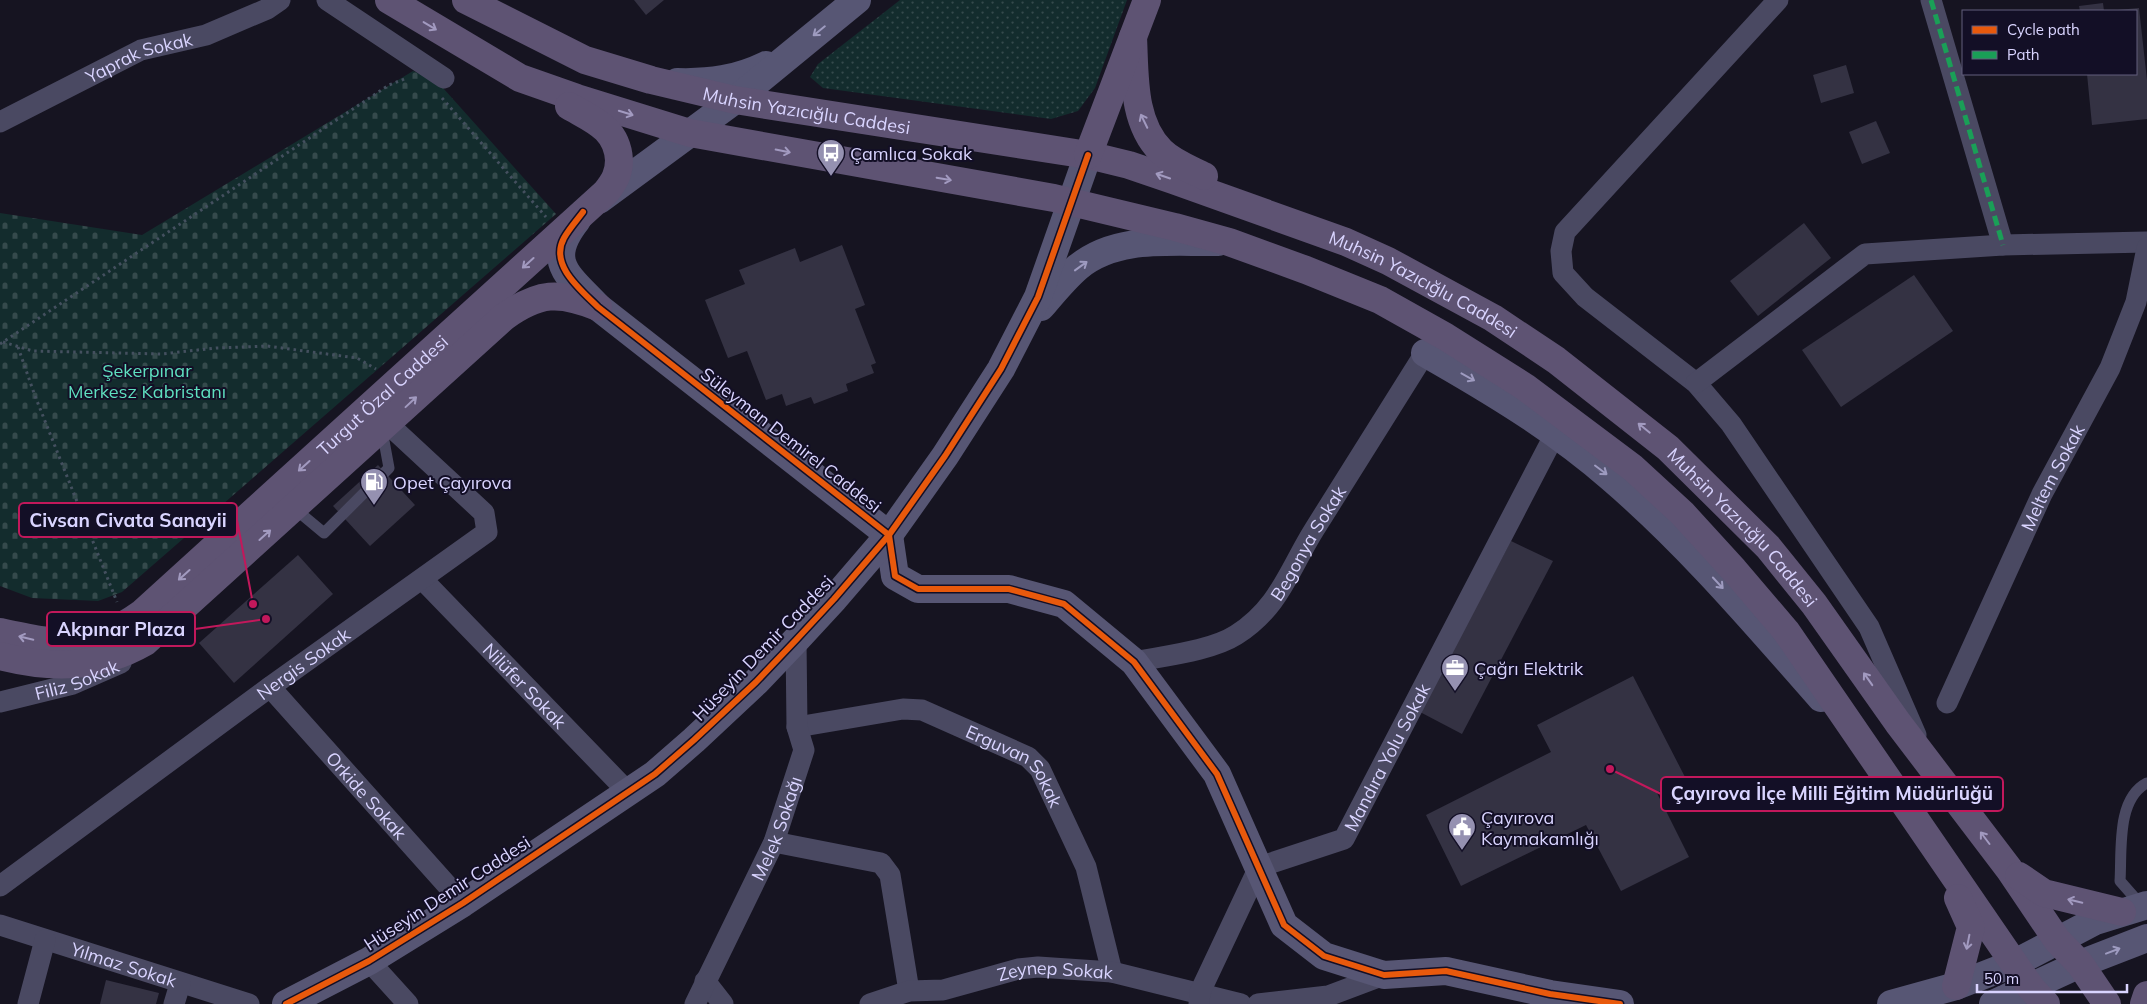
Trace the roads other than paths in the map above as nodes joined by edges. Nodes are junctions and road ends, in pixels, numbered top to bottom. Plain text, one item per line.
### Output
1 (280, 0) edge
2 (327, 0) edge
3 (389, 0) edge
4 (466, 0) edge
5 (857, 0) edge
6 (1147, 0) edge
7 (1778, 0) edge
8 (1931, 0) edge
9 (1133, 37) junction
10 (795, 51) junction
11 (520, 78) junction
12 (650, 80) junction
13 (442, 86) road end
14 (735, 100) junction
15 (0, 122) edge
16 (690, 133) junction
17 (1088, 155) junction
18 (1072, 202) junction
19 (586, 210) junction
20 (1229, 242) junction
21 (1346, 242) junction
22 (2147, 242) edge
23 (2003, 245) junction
24 (2147, 248) edge
25 (598, 307) junction
26 (1024, 327) junction
27 (1425, 353) joint
28 (1696, 384) junction
29 (385, 427) junction
30 (1555, 434) junction
31 (921, 489) junction
32 (846, 501) junction
33 (294, 508) junction
34 (888, 534) junction
35 (422, 579) junction
36 (0, 632) edge
37 (135, 634) junction
38 (796, 640) junction
39 (0, 656) edge
40 (1134, 662) junction
41 (270, 687) junction
42 (0, 702) edge
43 (1947, 703) dead end
44 (797, 728) junction
45 (1871, 756) junction
46 (1928, 762) junction
47 (2147, 782) edge
48 (627, 791) junction
49 (774, 842) junction
50 (1944, 864) junction
51 (1259, 867) junction
52 (2009, 869) junction
53 (0, 886) edge
54 (464, 903) junction
55 (2137, 908) edge
56 (0, 926) edge
57 (2147, 938) edge
58 (45, 940) junction
59 (2057, 940) junction
60 (369, 961) junction
61 (2015, 963) junction
62 (2080, 964) junction
63 (1112, 972) junction
64 (1384, 975) junction
65 (705, 981) junction
66 (180, 984) junction
67 (1956, 986) junction
68 (909, 991) junction
69 (2147, 994) edge
70 (2038, 996) edge
71 (947, 997) edge
72 (1199, 998) edge
73 (28, 1004) edge
74 (174, 1004) edge
75 (249, 1004) edge
76 (286, 1004) edge
77 (408, 1004) edge
78 (695, 1004) edge
79 (723, 1004) edge
80 (870, 1004) edge
81 (1241, 1004) edge
82 (1258, 1004) edge
83 (1620, 1004) edge
84 (1891, 1004) edge
85 (1993, 1004) edge
86 (2107, 1004) edge
87 (2144, 1004) edge

1 - 15 street, Yaprak Sokak
2 - 13 street
3 -> 11 main road, Muhsin Yazıcığlu Caddesi
4 - 12 main road, Muhsin Yazıcığlu Caddesi
5 -> 10 street
6 - 9 main road
7 - 28 street
8 - 23 street
9 - 17 main road
21 -> 9 main road
10 - 12 street
10 - 14 street, Süleyman Demirel Caddesi
11 -> 16 main road, Muhsin Yazıcığlu Caddesi
11 - 19 main road, Turgut Özal Caddesi
12 - 14 main road, Muhsin Yazıcığlu Caddesi
14 - 16 street, Süleyman Demirel Caddesi
14 - 17 main road, Muhsin Yazıcığlu Caddesi
16 -> 18 main road, Muhsin Yazıcığlu Caddesi
16 - 19 street, Süleyman Demirel Caddesi
17 - 18 street, Hüseyin Demir Caddesi
21 -> 17 main road, Muhsin Yazıcığlu Caddesi
18 - 20 main road, Muhsin Yazıcığlu Caddesi
18 - 26 street, Hüseyin Demir Caddesi
19 - 25 street, Süleyman Demirel Caddesi
19 -> 37 main road, Turgut Özal Caddesi
26 -> 20 street
20 - 45 main road, Muhsin Yazıcığlu Caddesi
46 -> 21 main road, Muhsin Yazıcığlu Caddesi
22 - 23 street
23 - 28 street
24 - 43 street, Meltem Sokak
29 -> 25 main road, Turgut Özal Caddesi
25 - 32 street, Süleyman Demirel Caddesi
26 - 31 street, Hüseyin Demir Caddesi
27 -> 30 street, Muhsin Yazıcığlu Caddesi
27 - 40 street, Begonya Sokak
28 - 46 street
29 - 33 main road, Turgut Özal Caddesi
29 - 33 lane
29 - 35 street, Nergis Sokak
30 -> 45 street, Muhsin Yazıcığlu Caddesi
30 - 51 street, Mandıra Yolu Sokak
31 - 32 street
31 - 34 street, Hüseyin Demir Caddesi
32 - 34 street, Süleyman Demirel Caddesi
37 -> 33 main road, Turgut Özal Caddesi
34 - 38 street, Hüseyin Demir Caddesi
34 - 40 street, Süleyman Demirel Caddesi
35 - 41 street, Nergis Sokak
35 - 48 street, Nilüfer Sokak
37 -> 36 main road, Turgut Özal Caddesi
37 - 39 main road, Turgut Özal Caddesi
37 - 42 street, Filiz Sokak
38 - 44 street, Melek Sokağı
38 - 48 street, Hüseyin Demir Caddesi
40 - 51 street, Süleyman Demirel Caddesi
41 - 53 street, Nergis Sokak
41 - 54 street, Orkide Sokak
44 - 49 street, Melek Sokağı
44 - 63 street, Erguvan Sokak
45 - 50 main road, Muhsin Yazıcığlu Caddesi
52 -> 46 main road, Muhsin Yazıcığlu Caddesi
47 - 55 lane
48 - 54 street, Hüseyin Demir Caddesi
49 - 65 street, Melek Sokağı
49 - 68 street
50 - 61 main road, Muhsin Yazıcığlu Caddesi
50 -> 67 main road
51 - 64 street, Süleyman Demirel Caddesi
51 - 72 street
55 -> 52 main road
52 - 59 main road, Muhsin Yazıcığlu Caddesi
54 - 60 street, Hüseyin Demir Caddesi
55 - 59 street
56 - 58 street, Yılmaz Sokak
62 -> 57 street
58 - 66 street, Yılmaz Sokak
58 - 73 street
59 - 61 street
59 - 62 main road, Muhsin Yazıcığlu Caddesi
60 - 76 street, Hüseyin Demir Caddesi
60 - 77 street
61 - 67 street
61 - 70 main road, Muhsin Yazıcığlu Caddesi
62 - 70 street
62 - 86 main road, Muhsin Yazıcığlu Caddesi
63 - 71 street, Zeynep Sokak
63 - 72 street, Zeynep Sokak
64 - 82 street
64 - 83 street, Süleyman Demirel Caddesi
65 - 78 street, Melek Sokağı
65 - 79 street
66 - 74 street
66 - 75 street, Yılmaz Sokak
67 - 84 street
68 - 71 street, Zeynep Sokak
68 - 80 street, Zeynep Sokak
69 - 87 main road
70 - 85 street
72 - 81 street, Zeynep Sokak

